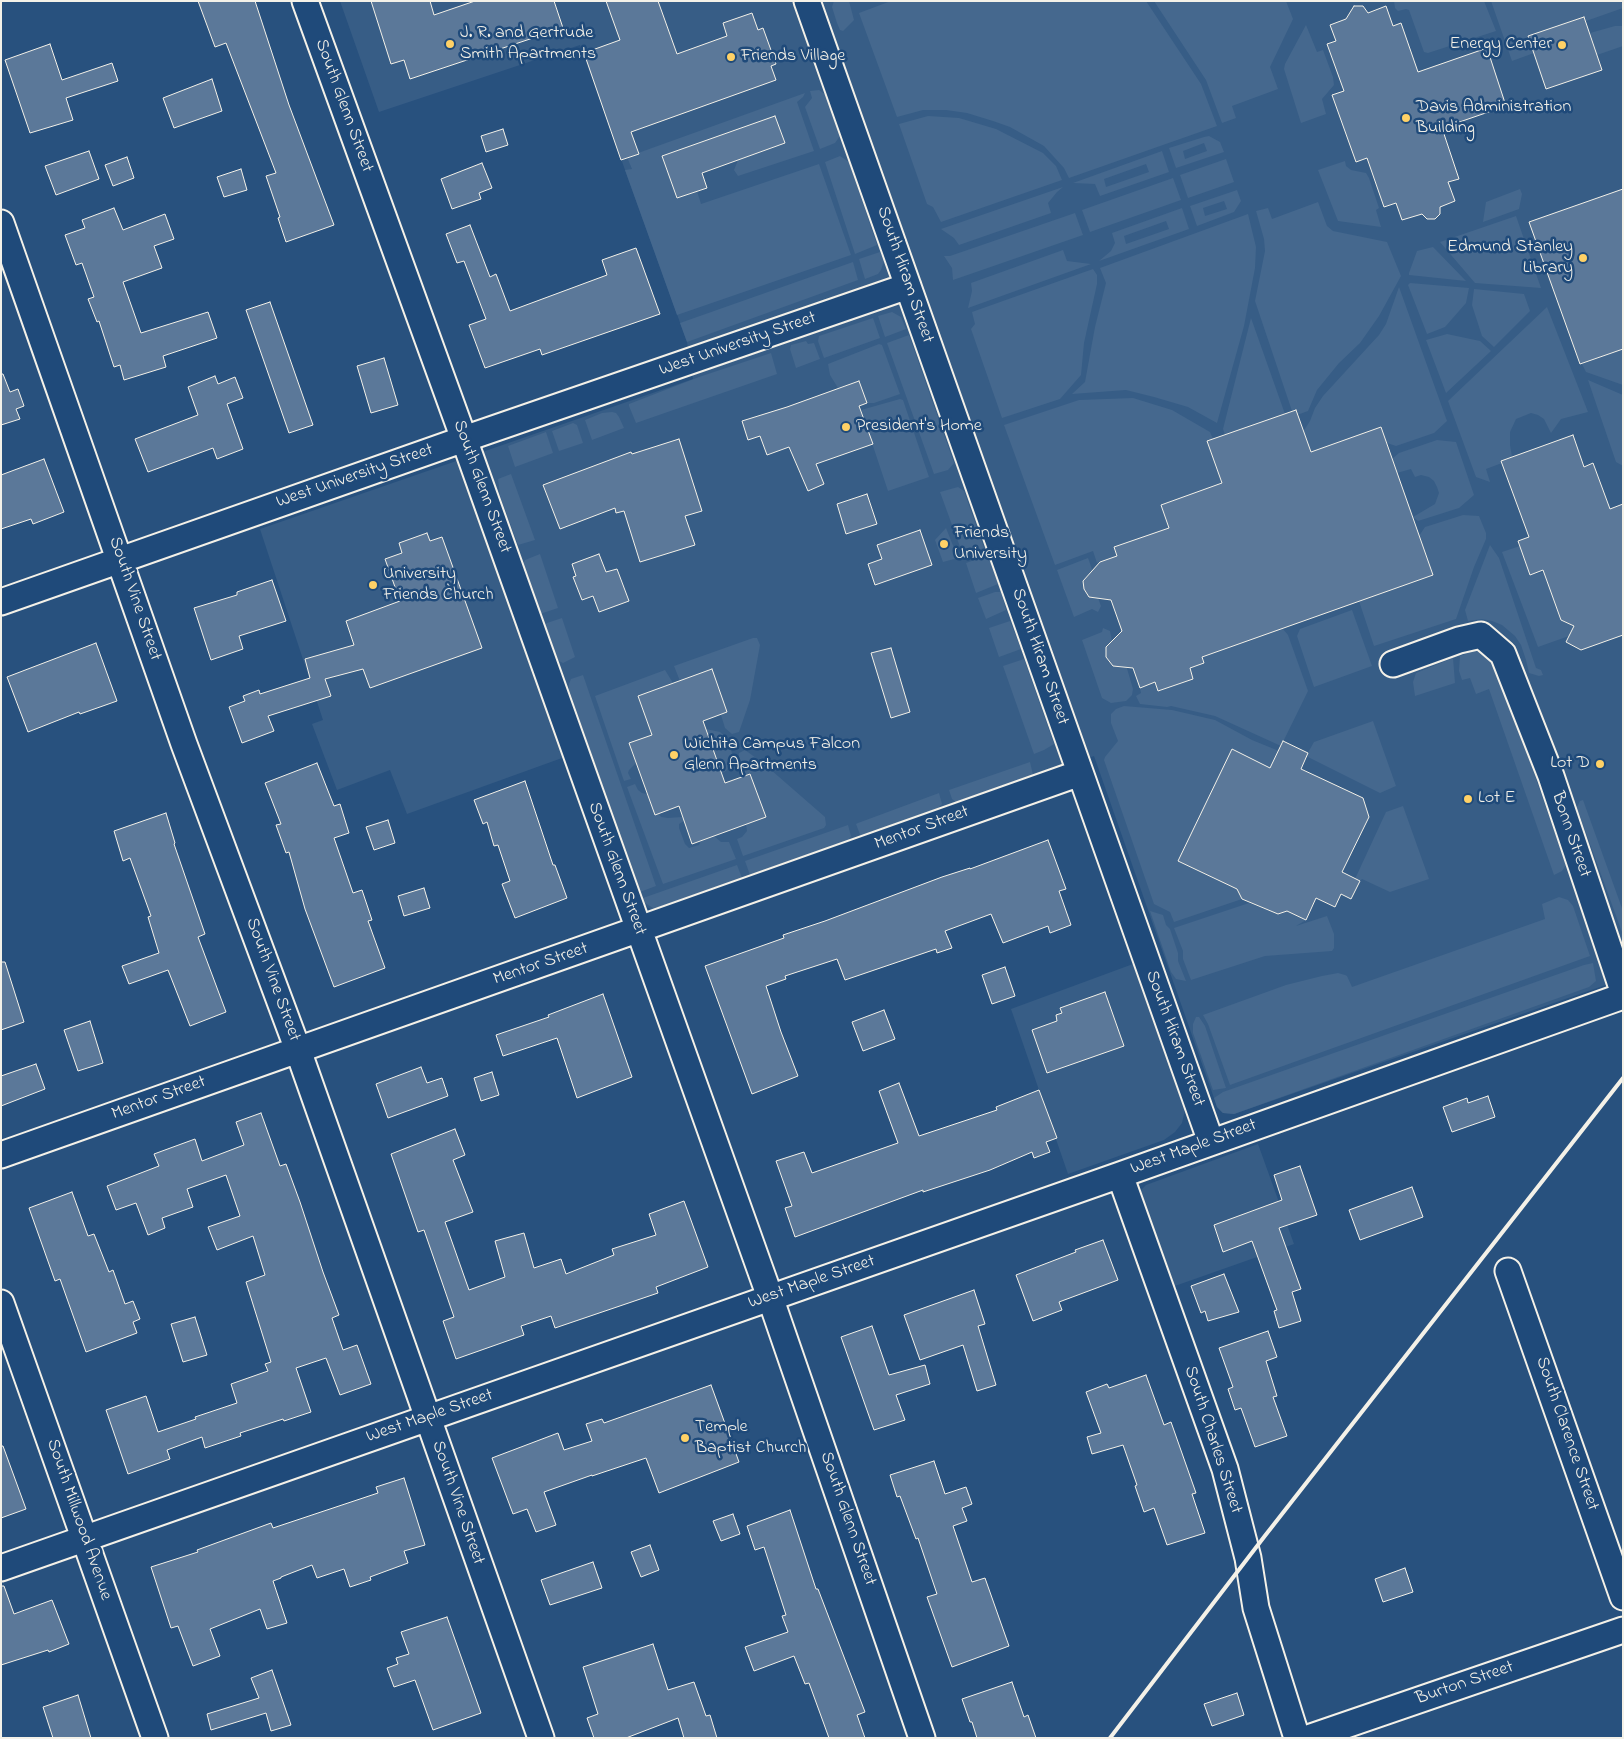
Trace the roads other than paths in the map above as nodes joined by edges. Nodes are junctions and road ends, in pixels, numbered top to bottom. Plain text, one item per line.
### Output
1 (305, 1) edge
2 (807, 1) edge
3 (1, 223) edge
4 (908, 286) junction
5 (464, 439) junction
6 (120, 560) junction
7 (1, 602) edge
8 (1393, 664) dead end
9 (1080, 773) junction
10 (638, 930) junction
11 (1623, 991) edge
12 (1623, 996) edge
13 (298, 1050) junction
14 (1211, 1142) junction
15 (1, 1155) edge
16 (1120, 1175) junction
17 (1508, 1271) dead end
18 (770, 1297) junction
19 (1, 1303) edge
20 (428, 1418) junction
21 (85, 1538) junction
22 (1, 1568) edge
23 (1623, 1597) edge
24 (1623, 1630) edge
25 (155, 1738) edge
26 (541, 1738) edge
27 (922, 1738) edge
28 (1297, 1738) edge
29 (1308, 1738) edge

1 - 5 street, South Glenn Street
2 - 4 street, South Hiram Street
3 - 6 street, South Vine Street
4 - 5 street, West University Street
4 - 9 street, South Hiram Street
5 - 6 street, West University Street
5 - 10 street, South Glenn Street
6 - 7 street, West University Street
6 - 13 street, South Vine Street
8 - 11 street, Bonn Street
9 - 10 street, Mentor Street
9 - 14 street, South Hiram Street
10 - 13 street, Mentor Street
10 - 18 street, South Glenn Street
12 - 14 street, West Maple Street
13 - 15 street, Mentor Street
13 - 20 street, South Vine Street
14 - 16 street, West Maple Street
16 - 18 street, West Maple Street
16 - 28 street, South Charles Street
17 - 23 street, South Clarence Street
18 - 20 street, West Maple Street
18 - 27 street, South Glenn Street
19 - 21 street, South Millwood Avenue
20 - 21 street, West Maple Street
20 - 26 street, South Vine Street
21 - 22 street, West Maple Street
21 - 25 street, South Millwood Avenue
24 - 29 street, Burton Street

